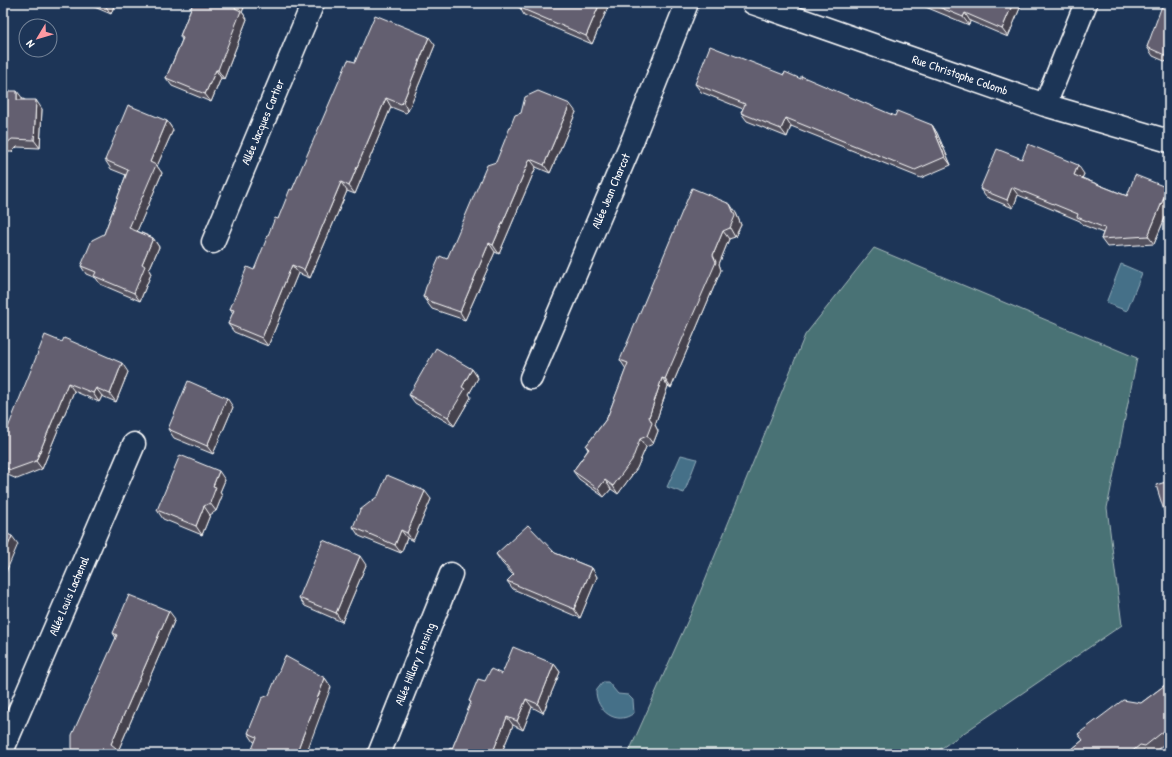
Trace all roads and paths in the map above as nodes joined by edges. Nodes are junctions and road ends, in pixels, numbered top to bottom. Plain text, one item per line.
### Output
1 (313, 3) edge
2 (687, 3) edge
3 (753, 3) edge
4 (1086, 3) edge
5 (1045, 105) junction
6 (1169, 141) edge
7 (213, 242) dead end
8 (531, 378) dead end
9 (134, 444) dead end
10 (451, 574) dead end
11 (3, 749) edge
12 (379, 754) edge

1 - 7 street, Allée Jacques Cartier
2 - 8 street, Allée Jean Charcot
3 - 5 street, Rue Christophe Colomb
4 - 5 street
5 - 6 street, Rue Christophe Colomb
9 - 11 street, Allée Louis Lachenal
10 - 12 street, Allée Hillary Tensing

